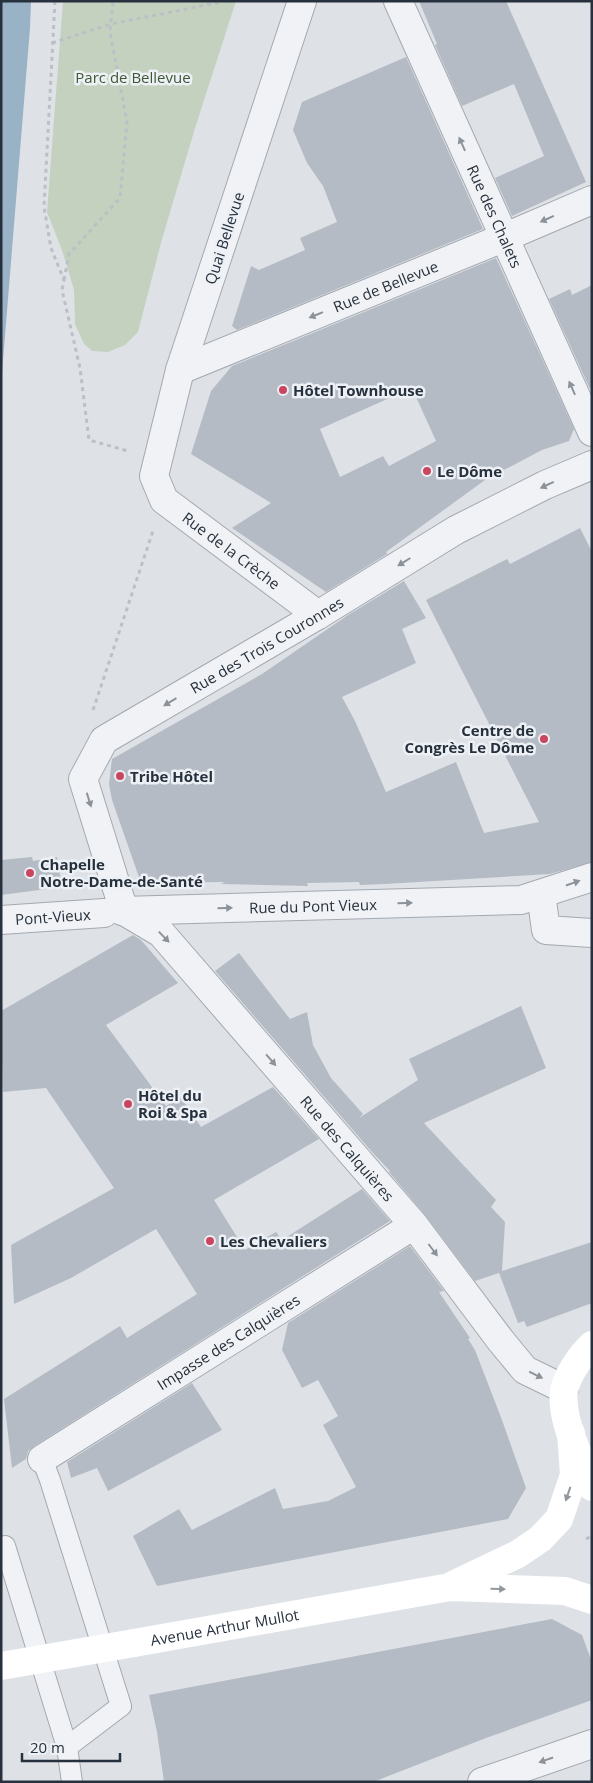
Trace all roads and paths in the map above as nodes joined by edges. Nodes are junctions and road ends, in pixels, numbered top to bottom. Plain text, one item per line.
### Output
1 (55, 1) edge
2 (113, 1) edge
3 (226, 1) edge
4 (302, 1) edge
5 (398, 1) edge
6 (111, 24) junction
7 (52, 43) junction
8 (592, 200) edge
9 (504, 238) junction
10 (64, 280) junction
11 (180, 370) junction
12 (592, 432) edge
13 (592, 465) edge
14 (158, 478) junction
15 (318, 615) junction
16 (104, 740) junction
17 (592, 877) edge
18 (531, 897) junction
19 (114, 912) junction
20 (1, 920) edge
21 (592, 933) edge
22 (414, 1224) junction
23 (592, 1345) edge
24 (564, 1389) junction
25 (571, 1433) junction
26 (42, 1459) joint
27 (592, 1486) edge
28 (592, 1536) edge
29 (586, 1539) dead end
30 (5, 1546) dead end
31 (450, 1587) junction
32 (592, 1600) edge
33 (1, 1666) edge
34 (592, 1744) edge
35 (67, 1747) junction
36 (72, 1782) edge
37 (482, 1782) edge

1 - 7 path
2 - 6 path
3 - 6 path
4 - 11 street, Quai Bellevue
9 -> 5 street, Rue des Chalets
6 - 7 path
6 - 10 path
7 - 10 path
8 -> 9 street, Rue de Bellevue
9 -> 11 street, Rue de Bellevue
12 -> 9 street, Rue des Chalets
10 - 14 path
11 - 14 street, Quai Bellevue
13 -> 15 street, Rue des Trois Couronnes
14 - 15 street, Rue de la Crèche
14 - 16 path
15 -> 16 street, Rue des Trois Couronnes
16 -> 19 street
18 -> 17 street, Rue du Pont Vieux
19 -> 18 street, Rue du Pont Vieux
18 - 21 street
19 - 20 street, Pont-Vieux
19 -> 22 street, Rue des Calquières
22 -> 24 street, Rue des Calquières
22 - 26 street, Impasse des Calquières
23 - 24 main road
24 - 25 main road
25 - 27 main road
25 -> 31 main road, Avenue Arthur Mullot
26 - 35 lane
28 - 29 path
30 - 35 lane
31 -> 32 main road, Avenue Arthur Mullot
31 - 33 main road, Avenue Arthur Mullot, bridge
34 -> 37 street
35 - 36 lane

